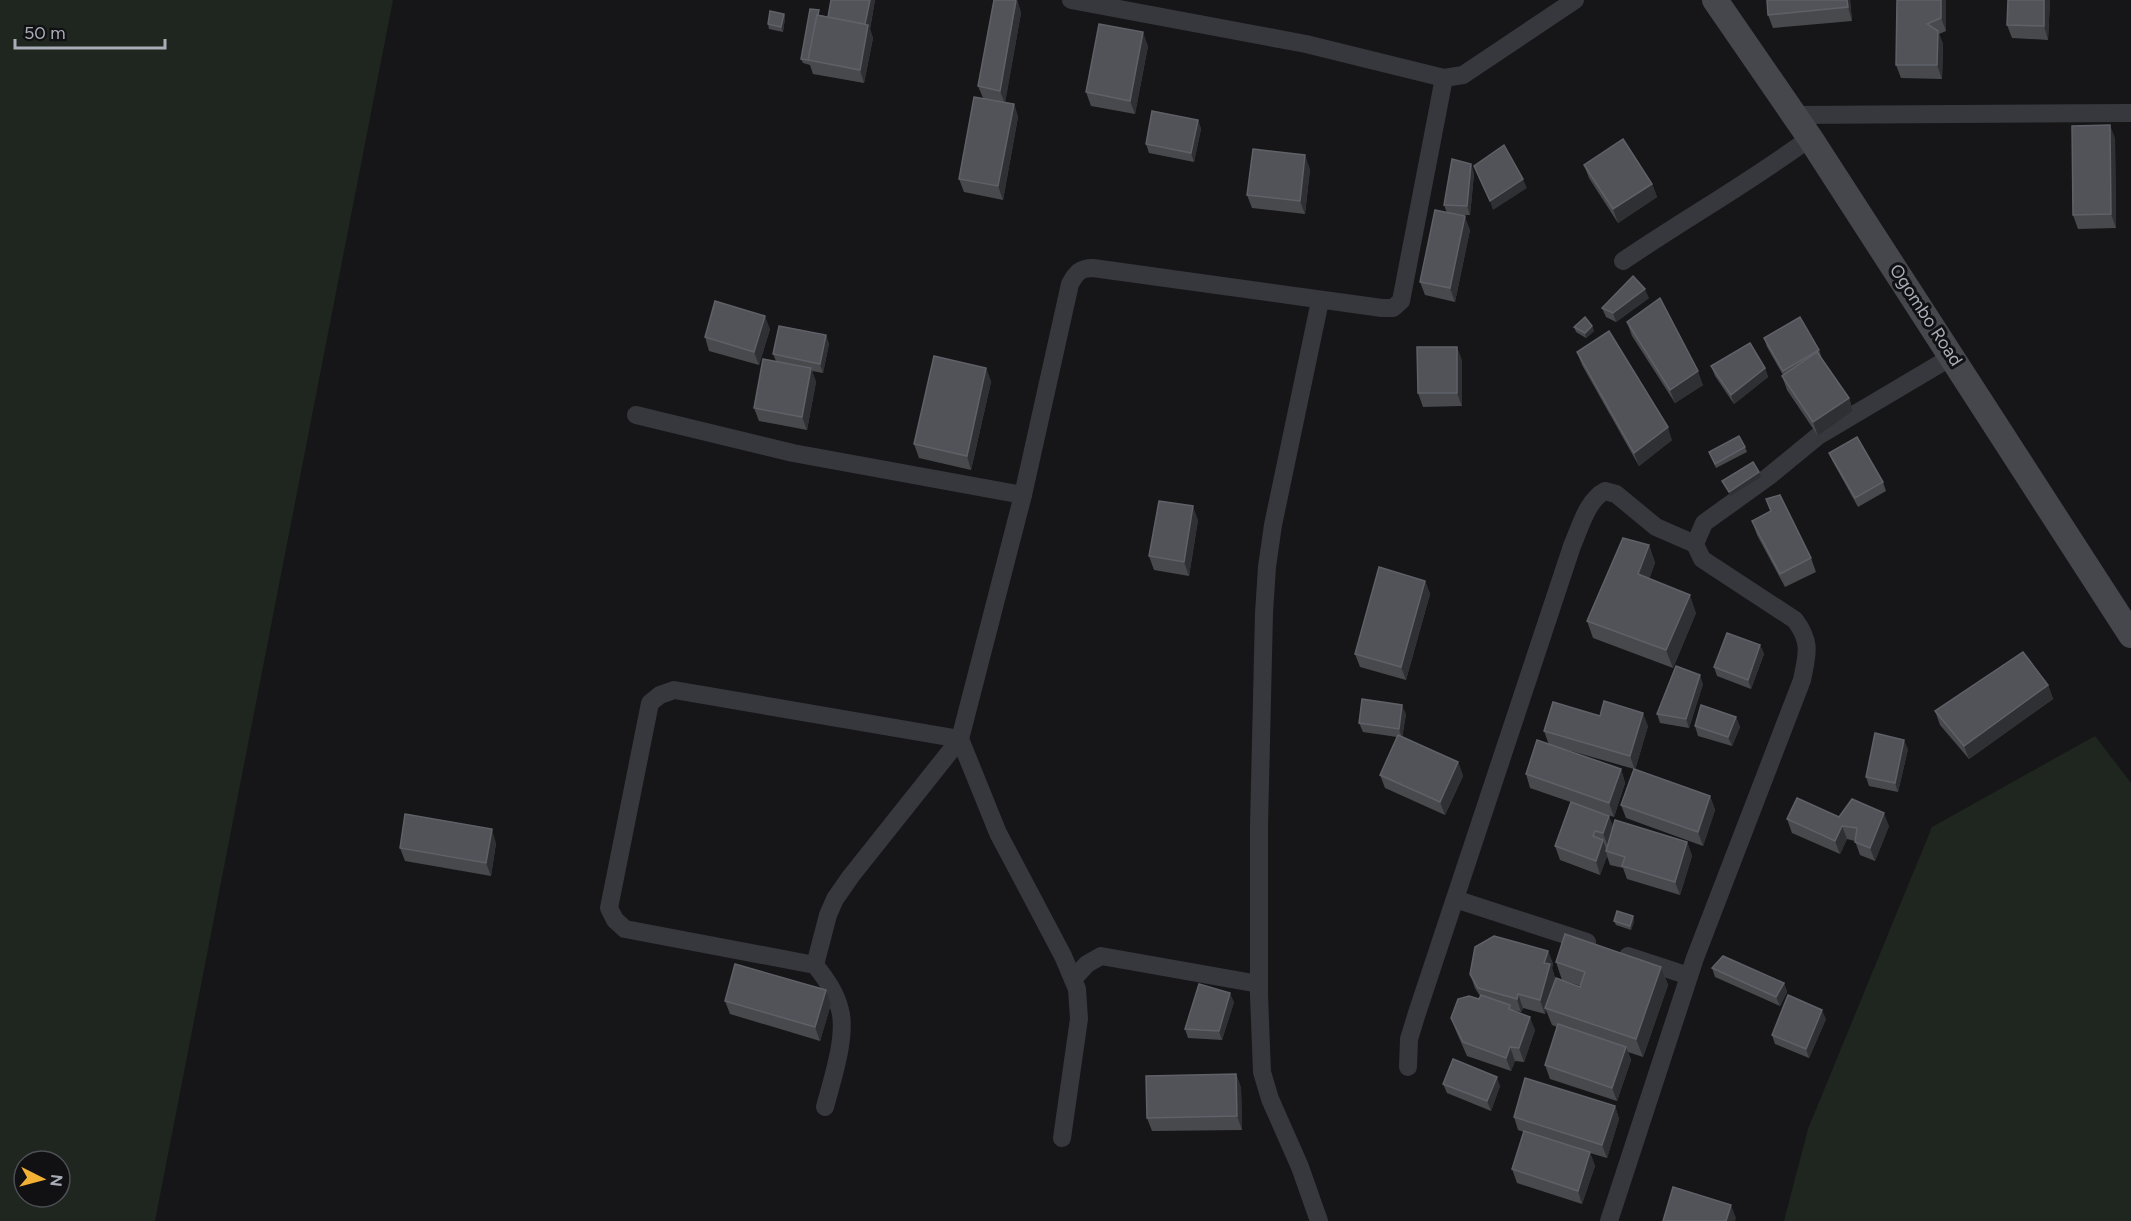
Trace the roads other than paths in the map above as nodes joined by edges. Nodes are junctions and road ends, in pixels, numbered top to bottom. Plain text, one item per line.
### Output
1 (1071, 0) edge
2 (1575, 0) edge
3 (1715, 0) edge
4 (1444, 78) junction
5 (2131, 113) edge
6 (1794, 115) junction
7 (1810, 138) junction
8 (1623, 261) dead end
9 (1320, 301) junction
10 (1953, 356) junction
11 (636, 415) dead end
12 (1023, 495) junction
13 (1695, 544) junction
14 (2131, 635) edge
15 (960, 739) junction
16 (1455, 899) junction
17 (815, 965) junction
18 (1689, 976) junction
19 (1073, 980) junction
20 (1259, 984) junction
21 (1408, 1067) dead end
22 (825, 1107) dead end
23 (1062, 1138) dead end
24 (1319, 1221) edge
25 (1610, 1221) edge

1 - 4 street
2 - 4 street
3 - 6 main road, Ogombo Road
4 - 9 street
5 - 6 street
6 - 7 main road, Ogombo Road
7 - 8 street
7 - 10 main road, Ogombo Road
9 - 12 street
9 - 20 street
10 - 13 street
10 - 14 main road, Ogombo Road
11 - 12 street
12 - 15 street
13 - 16 street
13 - 18 street
15 - 17 street
15 - 17 street
15 - 19 street
16 - 18 street
16 - 21 street
17 - 22 street
18 - 25 street
19 - 20 street
19 - 23 street
20 - 24 street

